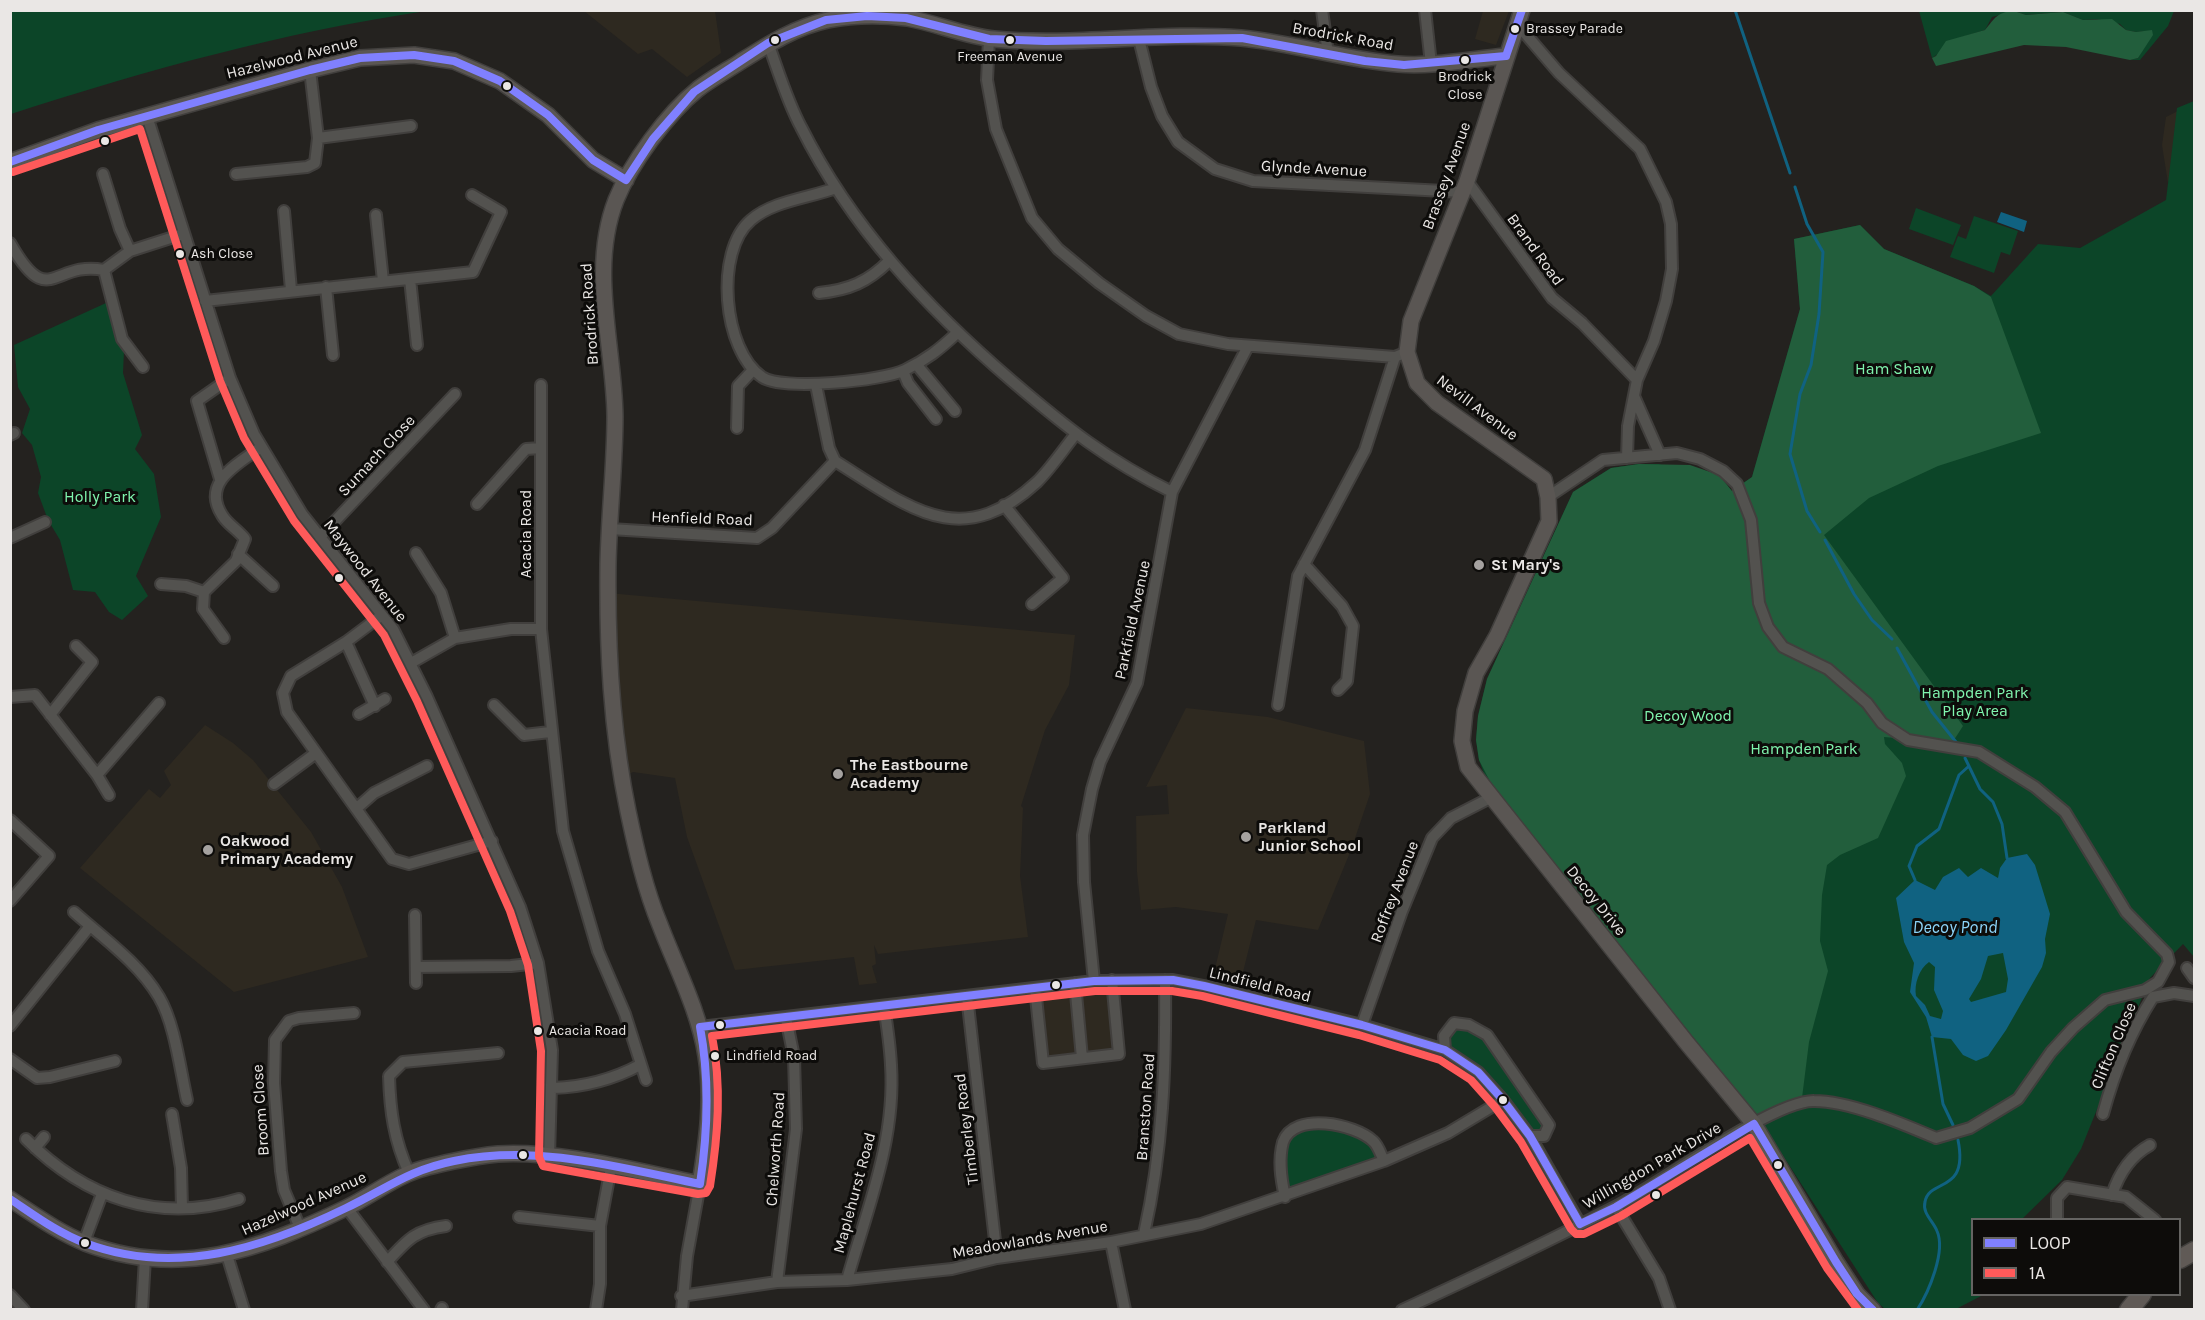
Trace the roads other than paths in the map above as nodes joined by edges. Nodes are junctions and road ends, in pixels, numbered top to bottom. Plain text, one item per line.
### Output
1 (1322, 10) edge
2 (1425, 10) edge
3 (1522, 14) edge
4 (989, 39) junction
5 (1139, 39) junction
6 (768, 42) junction
7 (1328, 54) junction
8 (1506, 56) junction
9 (1431, 64) junction
10 (310, 70) junction
11 (147, 116) junction
12 (411, 126) dead end
13 (318, 138) junction
14 (10, 162) edge
15 (103, 174) dead end
16 (236, 174) dead end
17 (626, 180) junction
18 (1465, 186) junction
19 (836, 188) junction
20 (472, 195) dead end
21 (284, 211) dead end
22 (376, 215) dead end
23 (183, 234) junction
24 (10, 243) edge
25 (130, 251) junction
26 (890, 261) junction
27 (104, 270) junction
28 (410, 279) junction
29 (383, 280) junction
30 (326, 287) junction
31 (291, 290) junction
32 (819, 293) dead end
33 (205, 301) junction
34 (957, 333) junction
35 (417, 345) dead end
36 (1248, 346) junction
37 (333, 355) dead end
38 (1401, 355) junction
39 (916, 364) junction
40 (143, 367) dead end
41 (753, 370) junction
42 (903, 372) junction
43 (230, 378) junction
44 (1637, 380) junction
45 (541, 385) dead end
46 (816, 385) junction
47 (454, 394) dead end
48 (1634, 396) junction
49 (955, 411) dead end
50 (936, 419) dead end
51 (737, 428) dead end
52 (1075, 435) junction
53 (261, 447) junction
54 (541, 448) junction
55 (1660, 455) junction
56 (1627, 458) junction
57 (835, 461) junction
58 (220, 478) junction
59 (1544, 478) joint
60 (1172, 492) junction
61 (1548, 497) junction
62 (477, 504) dead end
63 (1004, 505) junction
64 (45, 522) dead end
65 (610, 529) junction
66 (320, 537) junction
67 (10, 538) edge
68 (416, 553) dead end
69 (238, 554) junction
70 (1304, 564) junction
71 (161, 584) dead end
72 (273, 586) dead end
73 (204, 592) junction
74 (1032, 604) dead end
75 (382, 615) junction
76 (541, 629) junction
77 (224, 638) dead end
78 (455, 638) junction
79 (346, 642) junction
80 (76, 646) dead end
81 (411, 663) junction
82 (1338, 690) dead end
83 (10, 697) edge
84 (385, 699) dead end
85 (159, 704) dead end
86 (494, 705) dead end
87 (1278, 705) dead end
88 (375, 706) junction
89 (359, 714) dead end
90 (50, 716) junction
91 (550, 732) junction
92 (316, 753) junction
93 (427, 766) dead end
94 (97, 775) junction
95 (274, 784) dead end
96 (109, 795) dead end
97 (1490, 798) junction
98 (357, 808) junction
99 (10, 820) edge
100 (492, 841) junction
101 (10, 901) edge
102 (74, 912) dead end
103 (415, 915) dead end
104 (90, 926) junction
105 (538, 963) junction
106 (416, 967) junction
107 (2187, 969) dead end
108 (2194, 978) edge
109 (1112, 980) junction
110 (1165, 980) junction
111 (1094, 981) junction
112 (416, 983) dead end
113 (1075, 983) junction
114 (1035, 988) junction
115 (967, 996) junction
116 (2194, 996) edge
117 (884, 1006) junction
118 (354, 1012) dead end
119 (786, 1018) junction
120 (1362, 1025) junction
121 (10, 1026) edge
122 (700, 1028) junction
123 (1445, 1050) junction
124 (498, 1053) dead end
125 (1082, 1058) junction
126 (10, 1059) edge
127 (115, 1061) dead end
128 (640, 1065) junction
129 (646, 1080) dead end
130 (553, 1088) junction
131 (187, 1100) dead end
132 (1503, 1101) junction
133 (172, 1114) dead end
134 (2103, 1114) dead end
135 (1754, 1124) junction
136 (1530, 1136) junction
137 (44, 1137) dead end
138 (26, 1139) dead end
139 (2150, 1145) dead end
140 (35, 1148) junction
141 (549, 1157) junction
142 (1384, 1161) junction
143 (611, 1167) junction
144 (409, 1173) junction
145 (700, 1184) junction
146 (102, 1194) junction
147 (2112, 1195) junction
148 (1285, 1197) junction
149 (239, 1199) dead end
150 (10, 1200) edge
151 (1616, 1207) junction
152 (182, 1208) junction
153 (347, 1208) junction
154 (519, 1217) dead end
155 (2056, 1218) edge
156 (2152, 1218) edge
157 (1580, 1224) junction
158 (446, 1226) dead end
159 (600, 1226) junction
160 (300, 1228) junction
161 (1144, 1234) junction
162 (84, 1242) junction
163 (1112, 1242) junction
164 (227, 1255) junction
165 (145, 1258) junction
166 (998, 1258) junction
167 (387, 1262) junction
168 (847, 1280) junction
169 (777, 1282) junction
170 (10, 1295) edge
171 (681, 1296) junction
172 (2140, 1296) edge
173 (24, 1310) edge
174 (142, 1310) edge
175 (244, 1310) edge
176 (424, 1310) edge
177 (596, 1310) edge
178 (682, 1310) edge
179 (1125, 1310) edge
180 (1402, 1310) edge
181 (1670, 1310) edge
182 (1873, 1310) edge
183 (2129, 1310) edge

1 - 7 street
2 - 9 street
3 - 8 street, Brassey Avenue
3 - 44 street
4 - 5 street, Brodrick Road
4 - 6 street, Brodrick Road
4 - 36 street
5 - 7 street, Brodrick Road
5 - 18 street, Glynde Avenue
6 - 17 street, Brodrick Road
6 - 19 street
7 - 9 street, Brodrick Road
8 - 9 street, Brodrick Road
8 - 18 street, Brassey Avenue
10 - 11 street, Hazelwood Avenue
10 - 13 street
10 - 17 street, Hazelwood Avenue
11 - 14 street, Hazelwood Avenue
11 - 23 street, Maywood Avenue
12 - 13 street
13 - 16 street
15 - 25 street
17 - 65 street, Brodrick Road
18 - 38 street, Brassey Avenue
18 - 44 street, Brand Road
19 - 26 street
19 - 41 street
20 - 28 street
21 - 31 street
22 - 29 street
23 - 25 street
23 - 33 street, Maywood Avenue
24 - 27 street
25 - 27 street
26 - 32 street
26 - 34 street
27 - 40 street
28 - 29 street
28 - 35 street
29 - 30 street
30 - 31 street
30 - 37 street
31 - 33 street
33 - 43 street, Maywood Avenue
34 - 39 street
34 - 52 street
36 - 38 street
36 - 60 street, Parkfield Avenue
38 - 59 street, Nevill Avenue
38 - 70 street
39 - 42 street
39 - 49 street
41 - 46 street
41 - 51 street
42 - 46 street
42 - 50 street
43 - 53 street, Maywood Avenue
43 - 58 street
44 - 48 street
45 - 54 street, Acacia Road
46 - 57 street
47 - 66 street, Sumach Close
48 - 55 street
48 - 56 street
52 - 60 street
52 - 63 street
53 - 58 street
53 - 66 street, Maywood Avenue
54 - 62 street
54 - 76 street, Acacia Road
55 - 56 street
55 - 135 street, Willingdon Park Drive
56 - 61 street
57 - 63 street
57 - 65 street, Henfield Road
58 - 69 street
59 - 61 street, Decoy Drive
60 - 111 street, Parkfield Avenue
61 - 97 street, Decoy Drive
63 - 74 street
64 - 67 street
65 - 122 street, Brodrick Road
66 - 75 street, Maywood Avenue
68 - 78 street
69 - 72 street
69 - 73 street
70 - 82 street
70 - 87 street
71 - 73 street
73 - 77 street
75 - 79 street
75 - 81 street, Maywood Avenue
76 - 78 street
76 - 91 street, Acacia Road
78 - 81 street
79 - 88 street
79 - 92 street
80 - 90 street
81 - 100 street, Maywood Avenue
83 - 90 street
84 - 88 street
85 - 94 street
86 - 91 street
88 - 89 street
90 - 94 street
91 - 128 street, Acacia Road
92 - 95 street
92 - 98 street
93 - 98 street
94 - 96 street
97 - 120 street, Roffrey Avenue
97 - 135 street, Decoy Drive
98 - 100 street
99 - 101 street
100 - 105 street, Maywood Avenue
102 - 104 street
103 - 106 street
104 - 121 street
104 - 131 street
105 - 106 street
105 - 130 street, Maywood Avenue
106 - 112 street
107 - 108 street
109 - 110 street, Lindfield Road
109 - 111 street, Lindfield Road
109 - 125 street
110 - 120 street, Lindfield Road
110 - 161 street, Branston Road
111 - 113 street, Lindfield Road
113 - 114 street, Lindfield Road
113 - 125 street
114 - 115 street, Lindfield Road
114 - 125 street
115 - 117 street, Lindfield Road
115 - 166 street, Timberley Road
116 - 134 street, Clifton Close
117 - 119 street, Lindfield Road
117 - 168 street, Maplehurst Road
118 - 160 street, Broom Close
119 - 122 street, Lindfield Road
119 - 169 street, Chelworth Road
120 - 123 street, Lindfield Road
122 - 145 street, Brodrick Road
123 - 132 street, Lindfield Road
123 - 136 street
124 - 144 street
126 - 127 street
128 - 129 street, Acacia Road
128 - 130 street
130 - 141 street, Maywood Avenue
132 - 136 street, Lindfield Road
132 - 142 street, Meadowlands Avenue
133 - 152 street
135 - 151 street, Willingdon Park Drive
135 - 182 street, Decoy Drive
136 - 157 street, Lindfield Road
137 - 140 street
138 - 140 street
139 - 147 street
140 - 146 street
141 - 143 street, Hazelwood Avenue
141 - 144 street, Hazelwood Avenue
142 - 148 street, Meadowlands Avenue
142 - 148 street
143 - 145 street, Hazelwood Avenue
143 - 159 street
144 - 153 street, Hazelwood Avenue
145 - 171 street, Brodrick Road
146 - 152 street
146 - 162 street
147 - 155 street
147 - 156 street
148 - 161 street, Meadowlands Avenue
149 - 152 street
150 - 162 street, Hazelwood Avenue
151 - 157 street, Willingdon Park Drive
151 - 181 street
153 - 160 street, Hazelwood Avenue
153 - 167 street
154 - 159 street
157 - 180 street, Willingdon Park Drive
158 - 167 street
159 - 177 street
160 - 164 street, Hazelwood Avenue
161 - 163 street, Meadowlands Avenue
162 - 165 street, Hazelwood Avenue
163 - 166 street, Meadowlands Avenue
163 - 179 street
164 - 165 street, Hazelwood Avenue
164 - 175 street
165 - 174 street
166 - 168 street, Meadowlands Avenue
167 - 176 street
168 - 169 street, Meadowlands Avenue
169 - 171 street, Meadowlands Avenue
170 - 173 street
171 - 178 street, Brodrick Road
172 - 183 main road

